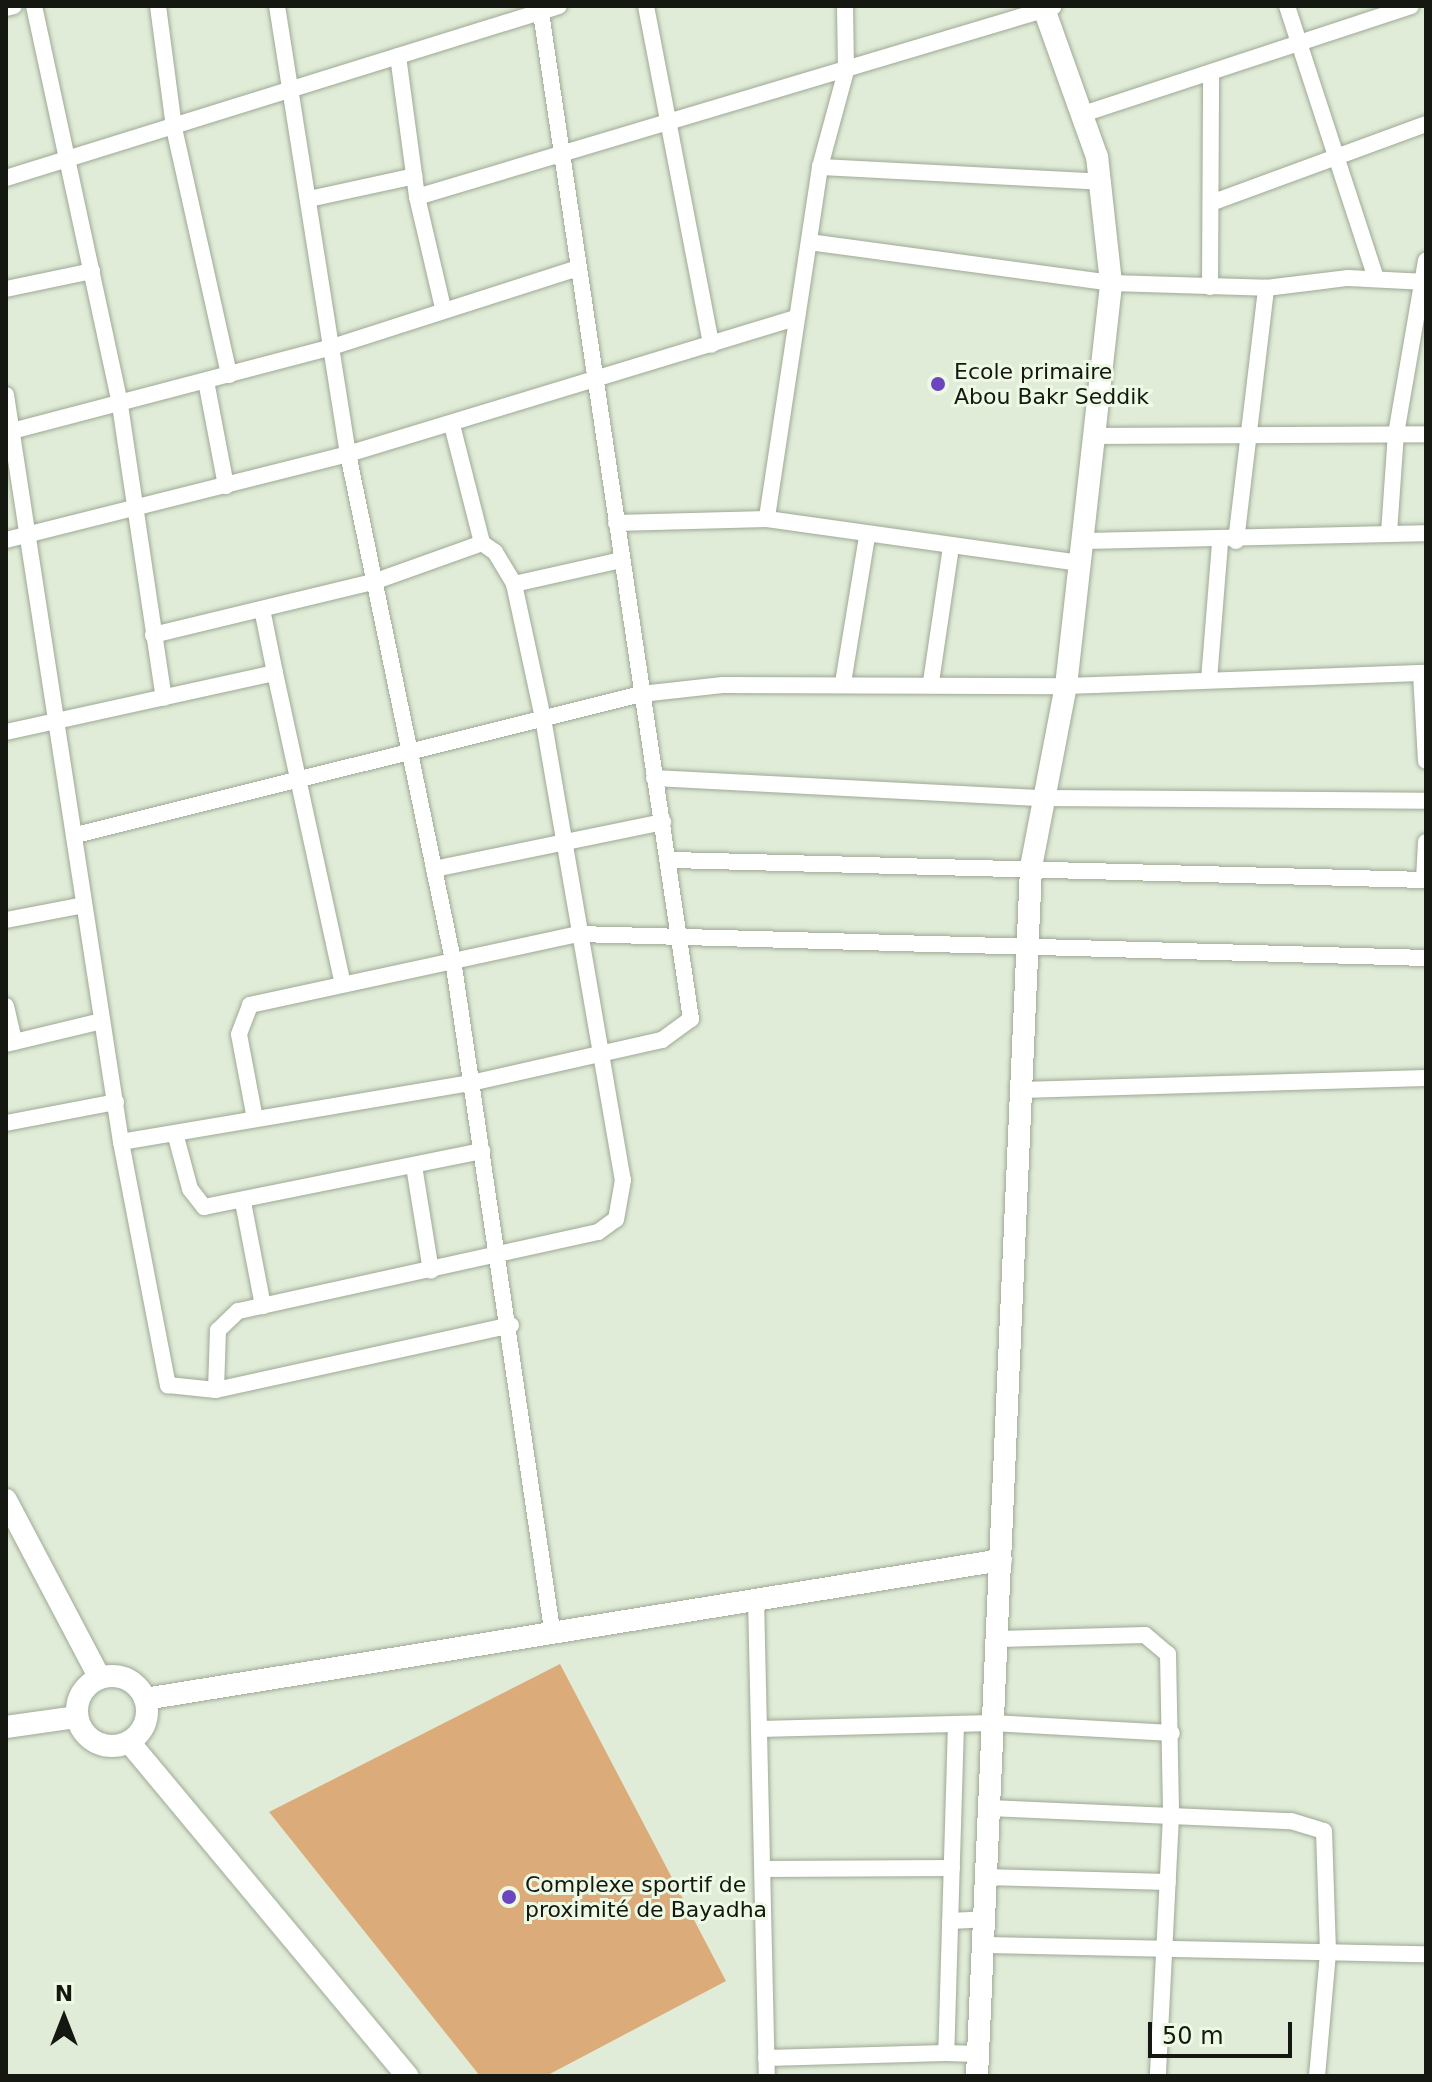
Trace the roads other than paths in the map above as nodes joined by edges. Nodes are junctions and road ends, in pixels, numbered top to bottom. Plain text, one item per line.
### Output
1 (14, 6) edge
2 (34, 6) edge
3 (158, 6) edge
4 (277, 6) edge
5 (559, 6) edge
6 (646, 6) edge
7 (845, 6) edge
8 (1287, 6) edge
9 (1411, 6) edge
10 (1047, 7) edge
11 (6, 8) edge
12 (541, 8) edge
13 (1299, 46) junction
14 (398, 56) junction
15 (846, 71) junction
16 (1211, 75) junction
17 (292, 89) junction
18 (1083, 114) junction
19 (672, 124) junction
20 (1426, 124) edge
21 (174, 128) junction
22 (1407, 132) junction
23 (1426, 134) edge
24 (557, 156) junction
25 (1340, 158) junction
26 (63, 160) junction
27 (820, 167) junction
28 (415, 176) junction
29 (6, 178) edge
30 (1103, 182) junction
31 (417, 197) junction
32 (309, 199) junction
33 (1211, 203) junction
34 (809, 242) junction
35 (1426, 261) edge
36 (578, 268) junction
37 (92, 271) junction
38 (1376, 278) junction
39 (1424, 281) edge
40 (1111, 283) junction
41 (1210, 287) junction
42 (1266, 288) junction
43 (6, 289) edge
44 (443, 308) junction
45 (796, 318) junction
46 (711, 345) junction
47 (332, 347) junction
48 (229, 375) junction
49 (206, 381) junction
50 (596, 381) junction
51 (6, 395) edge
52 (120, 405) junction
53 (7, 414) edge
54 (452, 425) junction
55 (12, 431) junction
56 (1396, 434) junction
57 (1426, 434) edge
58 (1247, 435) junction
59 (1096, 436) junction
60 (348, 454) junction
61 (11, 466) edge
62 (226, 486) junction
63 (131, 510) junction
64 (767, 519) junction
65 (616, 523) junction
66 (1389, 533) junction
67 (1426, 533) edge
68 (27, 536) junction
69 (867, 536) junction
70 (6, 540) edge
71 (1228, 542) junction
72 (482, 543) junction
73 (951, 547) junction
74 (1082, 552) junction
75 (621, 560) junction
76 (376, 581) junction
77 (514, 584) junction
78 (262, 609) junction
79 (153, 635) junction
80 (275, 673) junction
81 (1424, 674) edge
82 (1209, 680) junction
83 (931, 682) junction
84 (843, 683) junction
85 (1066, 686) junction
86 (641, 694) junction
87 (164, 698) junction
88 (543, 718) junction
89 (56, 723) junction
90 (6, 732) edge
91 (410, 750) junction
92 (1426, 761) edge
93 (654, 778) junction
94 (296, 784) junction
95 (1042, 798) junction
96 (1426, 801) edge
97 (663, 822) junction
98 (76, 835) junction
99 (561, 840) junction
100 (1426, 842) edge
101 (672, 860) junction
102 (1031, 867) junction
103 (434, 869) junction
104 (1425, 880) edge
105 (84, 905) junction
106 (6, 920) edge
107 (578, 934) junction
108 (683, 937) junction
109 (1029, 949) junction
110 (1426, 958) edge
111 (453, 960) junction
112 (343, 984) junction
113 (6, 1006) edge
114 (102, 1021) junction
115 (10, 1043) edge
116 (596, 1055) junction
117 (1426, 1078) edge
118 (471, 1083) junction
119 (1021, 1090) junction
120 (116, 1102) junction
121 (255, 1119) junction
122 (6, 1123) edge
123 (175, 1133) junction
124 (121, 1142) junction
125 (482, 1151) junction
126 (414, 1166) junction
127 (243, 1202) junction
128 (500, 1257) junction
129 (431, 1271) junction
130 (263, 1306) junction
131 (511, 1325) junction
132 (216, 1390) junction
133 (6, 1500) edge
134 (1001, 1560) junction
135 (756, 1599) junction
136 (553, 1636) junction
137 (999, 1639) junction
138 (100, 1678) junction
139 (145, 1699) junction
140 (77, 1717) junction
141 (992, 1723) junction
142 (956, 1724) junction
143 (6, 1727) edge
144 (760, 1729) junction
145 (1172, 1733) junction
146 (129, 1742) junction
147 (989, 1808) junction
148 (1171, 1816) junction
149 (952, 1868) junction
150 (763, 1869) junction
151 (985, 1877) junction
152 (1168, 1882) junction
153 (984, 1919) junction
154 (950, 1921) junction
155 (983, 1945) junction
156 (1165, 1948) junction
157 (1328, 1953) junction
158 (1426, 1954) edge
159 (946, 2053) junction
160 (766, 2058) junction
161 (977, 2065) edge
162 (407, 2076) edge
163 (767, 2076) edge
164 (1158, 2076) edge
165 (1317, 2076) edge

1 - 11 street
2 - 26 street
3 - 21 street
4 - 17 street
5 - 12 street
6 - 19 street
7 - 15 street
8 - 13 street
9 - 13 street
10 - 15 street
10 - 18 street
12 - 14 street
12 - 24 street
13 - 16 street
13 - 25 street
14 - 17 street
14 - 28 street
15 - 19 street
15 - 27 street
16 - 18 street
16 - 33 street
17 - 21 street
17 - 32 street
18 - 30 street
19 - 24 street
19 - 46 street
20 - 22 street
21 - 26 street
21 - 48 street
22 - 23 street
22 - 25 street
24 - 31 street
24 - 36 street
25 - 33 street
25 - 38 street
26 - 29 street
26 - 37 street
27 - 30 street
27 - 34 street
28 - 31 street
28 - 32 street
30 - 40 street
31 - 44 street
32 - 47 street
33 - 41 street
34 - 40 street
34 - 45 street
35 - 39 street
36 - 44 street
36 - 50 street
37 - 43 street
37 - 52 street
38 - 39 street
38 - 42 street
39 - 56 street
40 - 41 street
40 - 59 street
41 - 42 street
42 - 58 street
44 - 47 street
45 - 46 street
45 - 64 street
46 - 50 street
47 - 48 street
47 - 60 street
48 - 49 street
49 - 52 street
49 - 62 street
50 - 54 street
50 - 65 street
51 - 53 street
52 - 55 street
52 - 63 street
53 - 55 street
54 - 60 street
54 - 72 street
55 - 61 street
56 - 57 street
56 - 58 street
56 - 66 street
58 - 59 street
58 - 71 street
59 - 74 street
60 - 62 street
60 - 76 street
61 - 68 street
62 - 63 street
63 - 68 street
63 - 79 street
64 - 65 street
64 - 69 street
65 - 75 street
66 - 67 street
66 - 71 street
68 - 70 street
68 - 89 street
69 - 73 street
69 - 84 street
71 - 74 street
71 - 82 street
72 - 76 street
72 - 77 street
73 - 74 street
73 - 83 street
74 - 85 street
75 - 77 street
75 - 86 street
76 - 78 street
76 - 91 street
77 - 88 street
78 - 79 street
78 - 80 street
79 - 87 street
80 - 87 street
80 - 94 street
81 - 82 street
81 - 92 street
82 - 85 street
83 - 84 street
83 - 85 street
84 - 86 street
85 - 95 street
86 - 88 street
86 - 93 street
87 - 89 street
88 - 91 street
88 - 99 street
89 - 90 street
89 - 98 street
91 - 94 street
91 - 103 street
93 - 95 street
93 - 97 street
94 - 98 street
94 - 112 street
95 - 96 street
95 - 102 street
97 - 99 street
97 - 101 street
98 - 105 street
99 - 103 street
99 - 107 street
100 - 104 street
101 - 102 street
101 - 108 street
102 - 104 street
102 - 109 street
103 - 111 street
105 - 106 street
105 - 114 street
107 - 108 street
107 - 111 street
107 - 116 street
108 - 109 street
108 - 116 street
109 - 110 street
109 - 119 street
111 - 112 street
111 - 118 street
112 - 121 street
113 - 115 street
114 - 115 street
114 - 120 street
116 - 118 street
116 - 128 street
117 - 119 street
118 - 121 street
118 - 125 street
119 - 134 street
120 - 122 street
120 - 124 street
121 - 123 street
123 - 124 street
123 - 127 street
124 - 132 street
125 - 126 street
125 - 128 street
126 - 127 street
126 - 129 street
127 - 130 street
128 - 129 street
128 - 131 street
129 - 130 street
130 - 132 street
131 - 132 street
131 - 136 street
133 - 138 street
134 - 135 street
134 - 137 street
135 - 136 street
135 - 144 street
136 - 139 street
137 - 141 street
137 - 145 street
138 - 139 street
138 - 140 street
139 - 146 street
140 - 143 street
140 - 146 street
141 - 142 street
141 - 145 street
141 - 147 street
142 - 144 street
142 - 149 street
144 - 150 street
145 - 148 street
146 - 162 street
147 - 148 street
147 - 151 street
148 - 152 street
148 - 157 street
149 - 150 street
149 - 154 street
150 - 160 street
151 - 152 street
151 - 153 street
152 - 156 street
153 - 154 street
153 - 155 street
154 - 159 street
155 - 156 street
155 - 161 street
156 - 157 street
156 - 164 street
157 - 158 street
157 - 165 street
159 - 160 street
159 - 161 street
160 - 163 street

